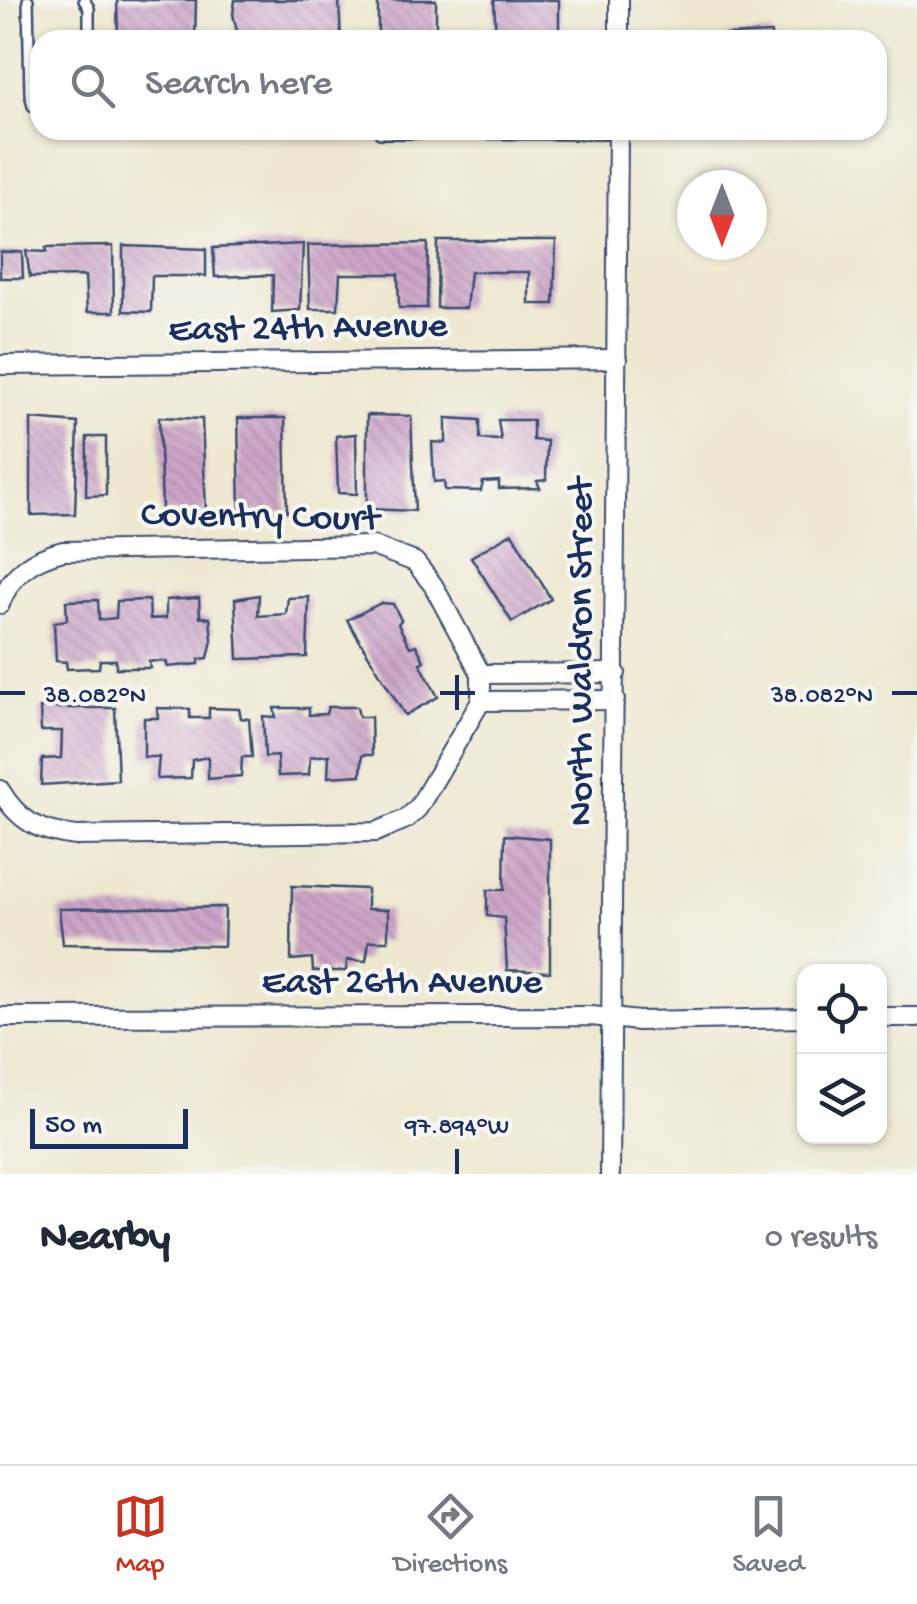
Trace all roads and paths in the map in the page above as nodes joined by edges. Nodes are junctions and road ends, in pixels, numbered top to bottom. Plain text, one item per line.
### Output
1 (28, 0) edge
2 (84, 0) edge
3 (619, 0) edge
4 (89, 30) edge
5 (619, 30) edge
6 (30, 94) edge
7 (618, 140) edge
8 (617, 359) junction
9 (0, 365) edge
10 (0, 604) edge
11 (616, 673) junction
12 (481, 674) junction
13 (615, 700) junction
14 (481, 701) junction
15 (0, 790) edge
16 (917, 1017) edge
17 (0, 1018) edge
18 (612, 1018) junction
19 (797, 1018) edge
20 (887, 1018) edge
21 (610, 1174) edge

1 - 6 lane
2 - 4 lane
3 - 5 street
7 - 8 street, North Waldron Street
8 - 9 street, East 24th Avenue
8 - 11 street, North Waldron Street
10 - 12 street, Coventry Court
11 - 12 street
11 - 13 street, North Waldron Street
12 - 14 street, Coventry Court
13 - 14 street
13 - 18 street, North Waldron Street
14 - 15 street
16 - 20 street
17 - 18 street, East 26th Avenue
18 - 19 street, East 26th Avenue
18 - 21 street, North Waldron Street

